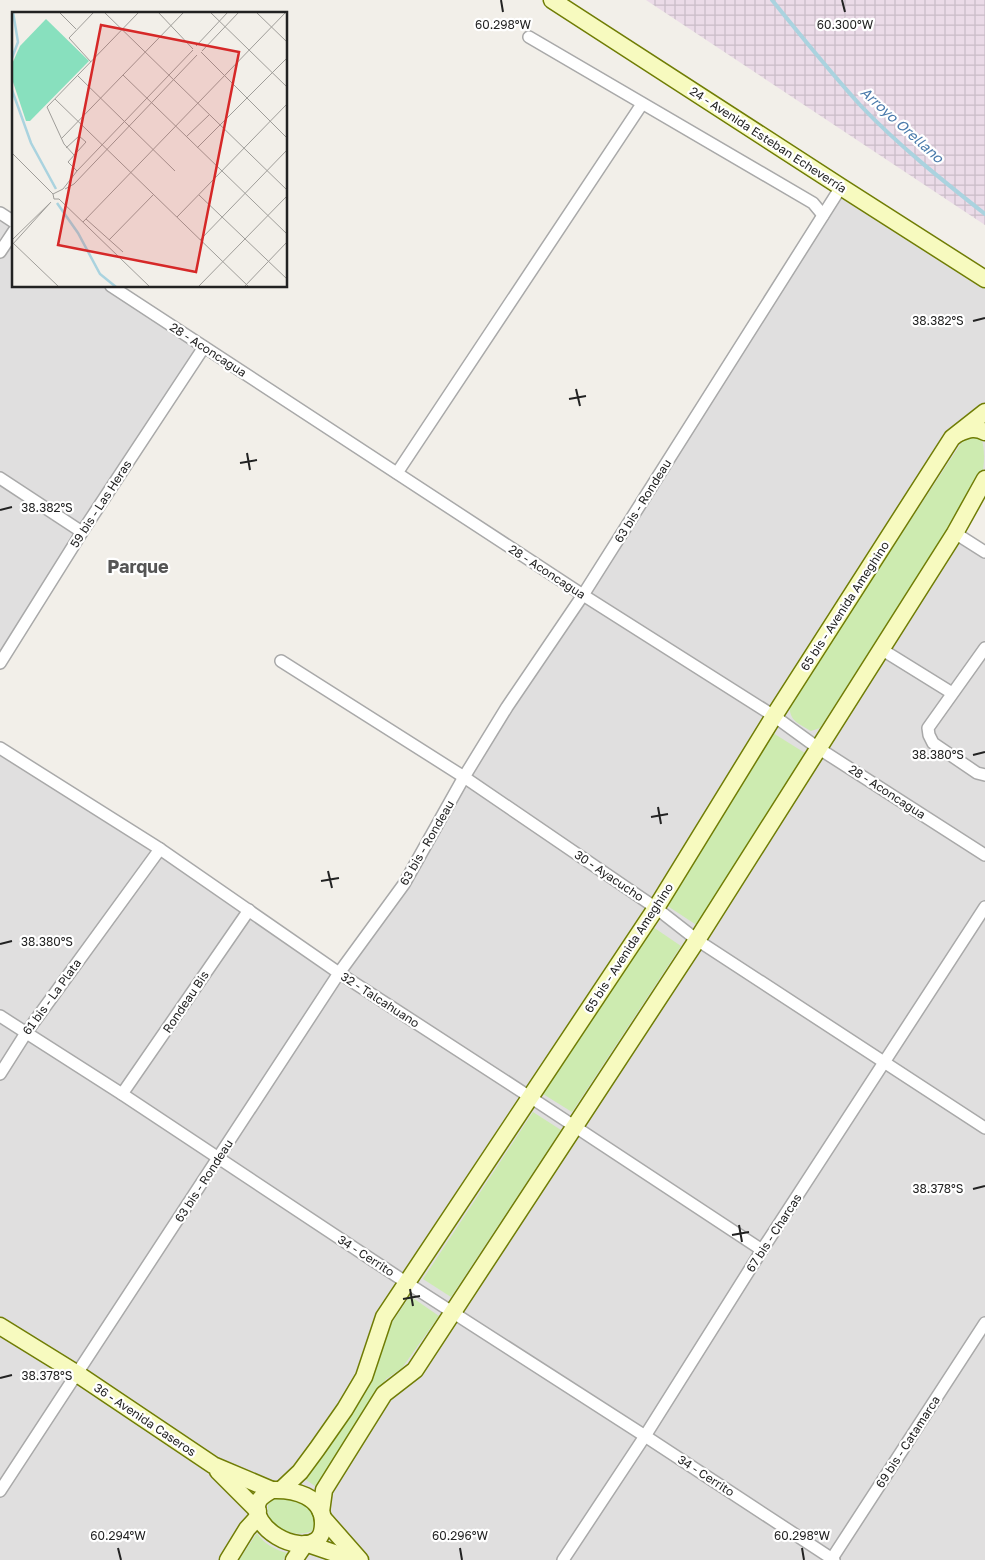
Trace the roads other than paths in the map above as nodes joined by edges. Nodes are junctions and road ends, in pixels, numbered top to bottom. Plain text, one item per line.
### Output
1 (552, 0) edge
2 (529, 37) dead end
3 (642, 104) junction
4 (841, 187) junction
5 (0, 214) edge
6 (823, 215) junction
7 (12, 221) edge
8 (12, 234) edge
9 (0, 252) edge
10 (985, 279) edge
11 (114, 288) edge
12 (204, 347) junction
13 (985, 412) edge
14 (985, 432) edge
15 (958, 433) junction
16 (397, 474) junction
17 (0, 478) edge
18 (985, 479) edge
19 (82, 532) junction
20 (955, 533) junction
21 (985, 552) edge
22 (583, 595) junction
23 (985, 648) edge
24 (881, 649) junction
25 (281, 661) dead end
26 (0, 663) edge
27 (952, 693) junction
28 (774, 716) junction
29 (0, 748) edge
30 (818, 748) junction
31 (985, 775) edge
32 (464, 777) junction
33 (160, 849) junction
34 (985, 855) edge
35 (985, 907) edge
36 (656, 908) junction
37 (249, 910) junction
38 (697, 940) junction
39 (339, 973) junction
40 (0, 1016) edge
41 (26, 1033) junction
42 (884, 1063) junction
43 (0, 1074) edge
44 (122, 1094) junction
45 (530, 1097) junction
46 (575, 1127) junction
47 (985, 1128) edge
48 (218, 1159) junction
49 (762, 1250) junction
50 (406, 1283) junction
51 (453, 1312) junction
52 (985, 1324) edge
53 (0, 1326) edge
54 (76, 1374) junction
55 (645, 1436) junction
56 (213, 1466) junction
57 (277, 1489) junction
58 (0, 1491) edge
59 (258, 1514) junction
60 (322, 1515) junction
61 (306, 1544) junction
62 (228, 1560) edge
63 (294, 1560) edge
64 (355, 1560) edge
65 (360, 1560) edge
66 (564, 1560) edge
67 (833, 1560) edge

1 - 4 main road, 24 - Avenida Esteban Echeverría
2 - 3 street
3 - 6 street
3 - 16 street
4 - 6 street, 63 bis - Rondeau
4 - 10 main road, 24 - Avenida Esteban Echeverría
5 - 7 street
6 - 22 street, 63 bis - Rondeau
8 - 9 street
11 - 12 street, 28 - Aconcagua
12 - 16 street, 28 - Aconcagua
12 - 19 street, 59 bis - Las Heras
13 - 15 main road, 65 bis - Avenida Ameghino
14 - 15 main road
15 - 28 main road, 65 bis - Avenida Ameghino
16 - 22 street, 28 - Aconcagua
17 - 19 street
18 - 20 main road
19 - 26 street, 59 bis - Las Heras
20 - 21 street
20 - 24 main road
22 - 28 street, 28 - Aconcagua
22 - 32 street, 63 bis - Rondeau
23 - 27 street
24 - 27 street
24 - 30 main road
25 - 32 street, 30 - Ayacucho
27 - 31 street
28 - 30 street, 28 - Aconcagua
28 - 36 main road, 65 bis - Avenida Ameghino
29 - 33 street, 32 - Talcahuano
30 - 34 street, 28 - Aconcagua
30 - 38 main road
32 - 36 street, 30 - Ayacucho
32 - 39 street, 63 bis - Rondeau
33 - 37 street, 32 - Talcahuano
33 - 41 street, 61 bis - La Plata
35 - 42 street, 67 bis - Charcas
36 - 38 street, 30 - Ayacucho
36 - 45 main road, 65 bis - Avenida Ameghino
37 - 39 street, 32 - Talcahuano
37 - 44 street, Rondeau Bis
38 - 42 street, 30 - Ayacucho
38 - 46 main road
39 - 45 street, 32 - Talcahuano
39 - 48 street, 63 bis - Rondeau
40 - 41 street, 34 - Cerrito
41 - 43 street, 61 bis - La Plata
41 - 44 street, 34 - Cerrito
42 - 47 street, 30 - Ayacucho
42 - 49 street, 67 bis - Charcas
44 - 48 street, 34 - Cerrito
45 - 46 street, 32 - Talcahuano
45 - 50 main road, 65 bis - Avenida Ameghino
46 - 49 street, 32 - Talcahuano
46 - 51 main road
48 - 50 street, 34 - Cerrito
48 - 54 street, 63 bis - Rondeau
49 - 55 street, 67 bis - Charcas
50 - 51 street, 34 - Cerrito
50 - 57 main road, 65 bis - Avenida Ameghino
51 - 55 street, 34 - Cerrito
51 - 60 main road
52 - 67 street, 69 bis - Catamarca
53 - 54 main road, 36 - Avenida Caseros
54 - 56 main road, 36 - Avenida Caseros
54 - 58 street, 63 bis - Rondeau
55 - 66 street, 67 bis - Charcas
55 - 67 street, 34 - Cerrito
56 - 57 main road, 36 - Avenida Caseros
56 - 59 main road, 36 - Avenida Caseros
57 - 59 main road
57 - 60 main road
59 - 61 main road
59 - 62 main road
60 - 61 main road
60 - 65 main road
61 - 63 main road
61 - 64 main road

